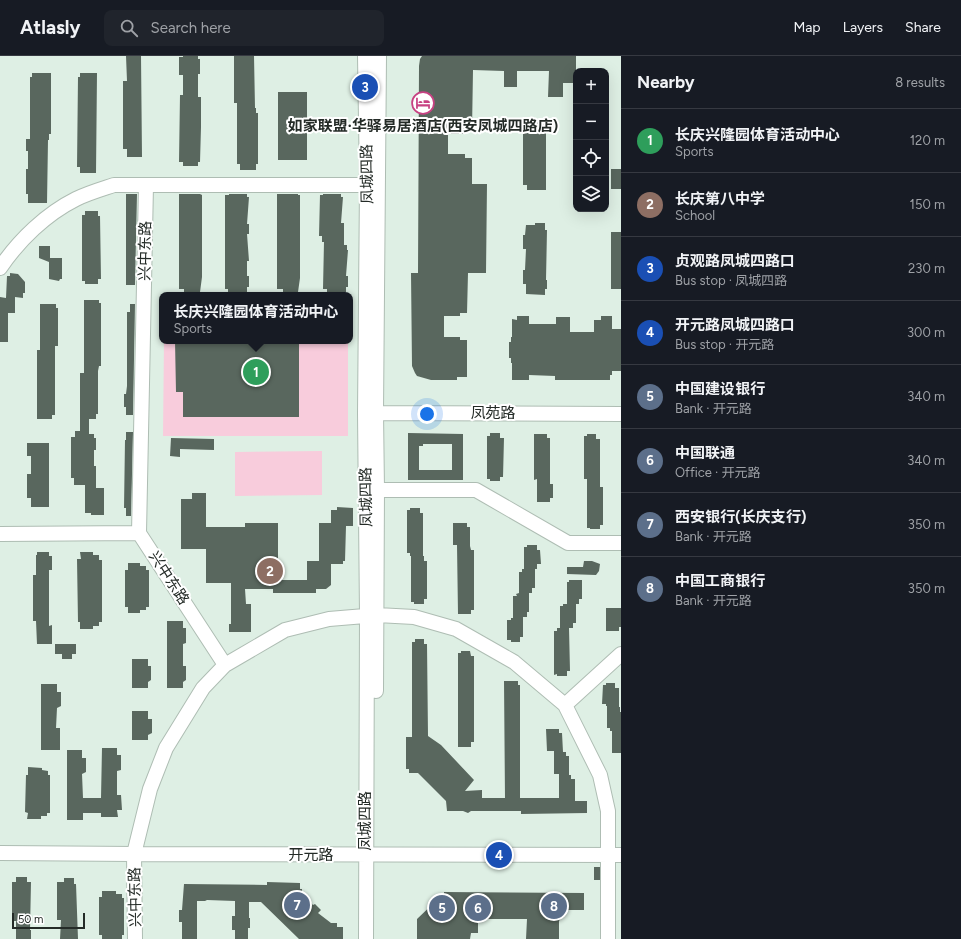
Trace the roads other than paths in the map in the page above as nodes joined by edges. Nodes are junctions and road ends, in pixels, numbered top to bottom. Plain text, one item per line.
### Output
1 (364, 56) edge
2 (379, 56) edge
3 (146, 185) junction
4 (367, 185) junction
5 (0, 268) edge
6 (370, 412) junction
7 (621, 414) edge
8 (377, 490) junction
9 (139, 533) junction
10 (0, 534) edge
11 (621, 543) edge
12 (372, 615) junction
13 (621, 654) edge
14 (225, 666) junction
15 (565, 705) junction
16 (0, 853) edge
17 (134, 854) junction
18 (370, 855) junction
19 (615, 855) edge
20 (136, 939) edge
21 (366, 939) edge
22 (376, 939) edge
23 (608, 939) edge

1 - 4 street, 凤城四路
2 - 6 street, 凤城四路
3 - 4 street
3 - 5 street
3 - 9 street, 兴中东路
4 - 6 street, 凤城四路
6 - 7 street, 凤苑路
6 - 8 street, 凤城四路
6 - 12 street, 凤城四路
8 - 11 street
8 - 12 street, 凤城四路
9 - 10 street
9 - 14 street, 兴中东路
12 - 14 street
12 - 15 street
12 - 18 street, 凤城四路
13 - 15 street
14 - 17 street, 兴中东路
15 - 19 street
16 - 17 street, 开元路
17 - 18 street, 开元路
17 - 20 street, 兴中东路
18 - 19 street, 开元路
18 - 21 street, 凤城四路
18 - 22 street, 凤城四路
19 - 23 street

